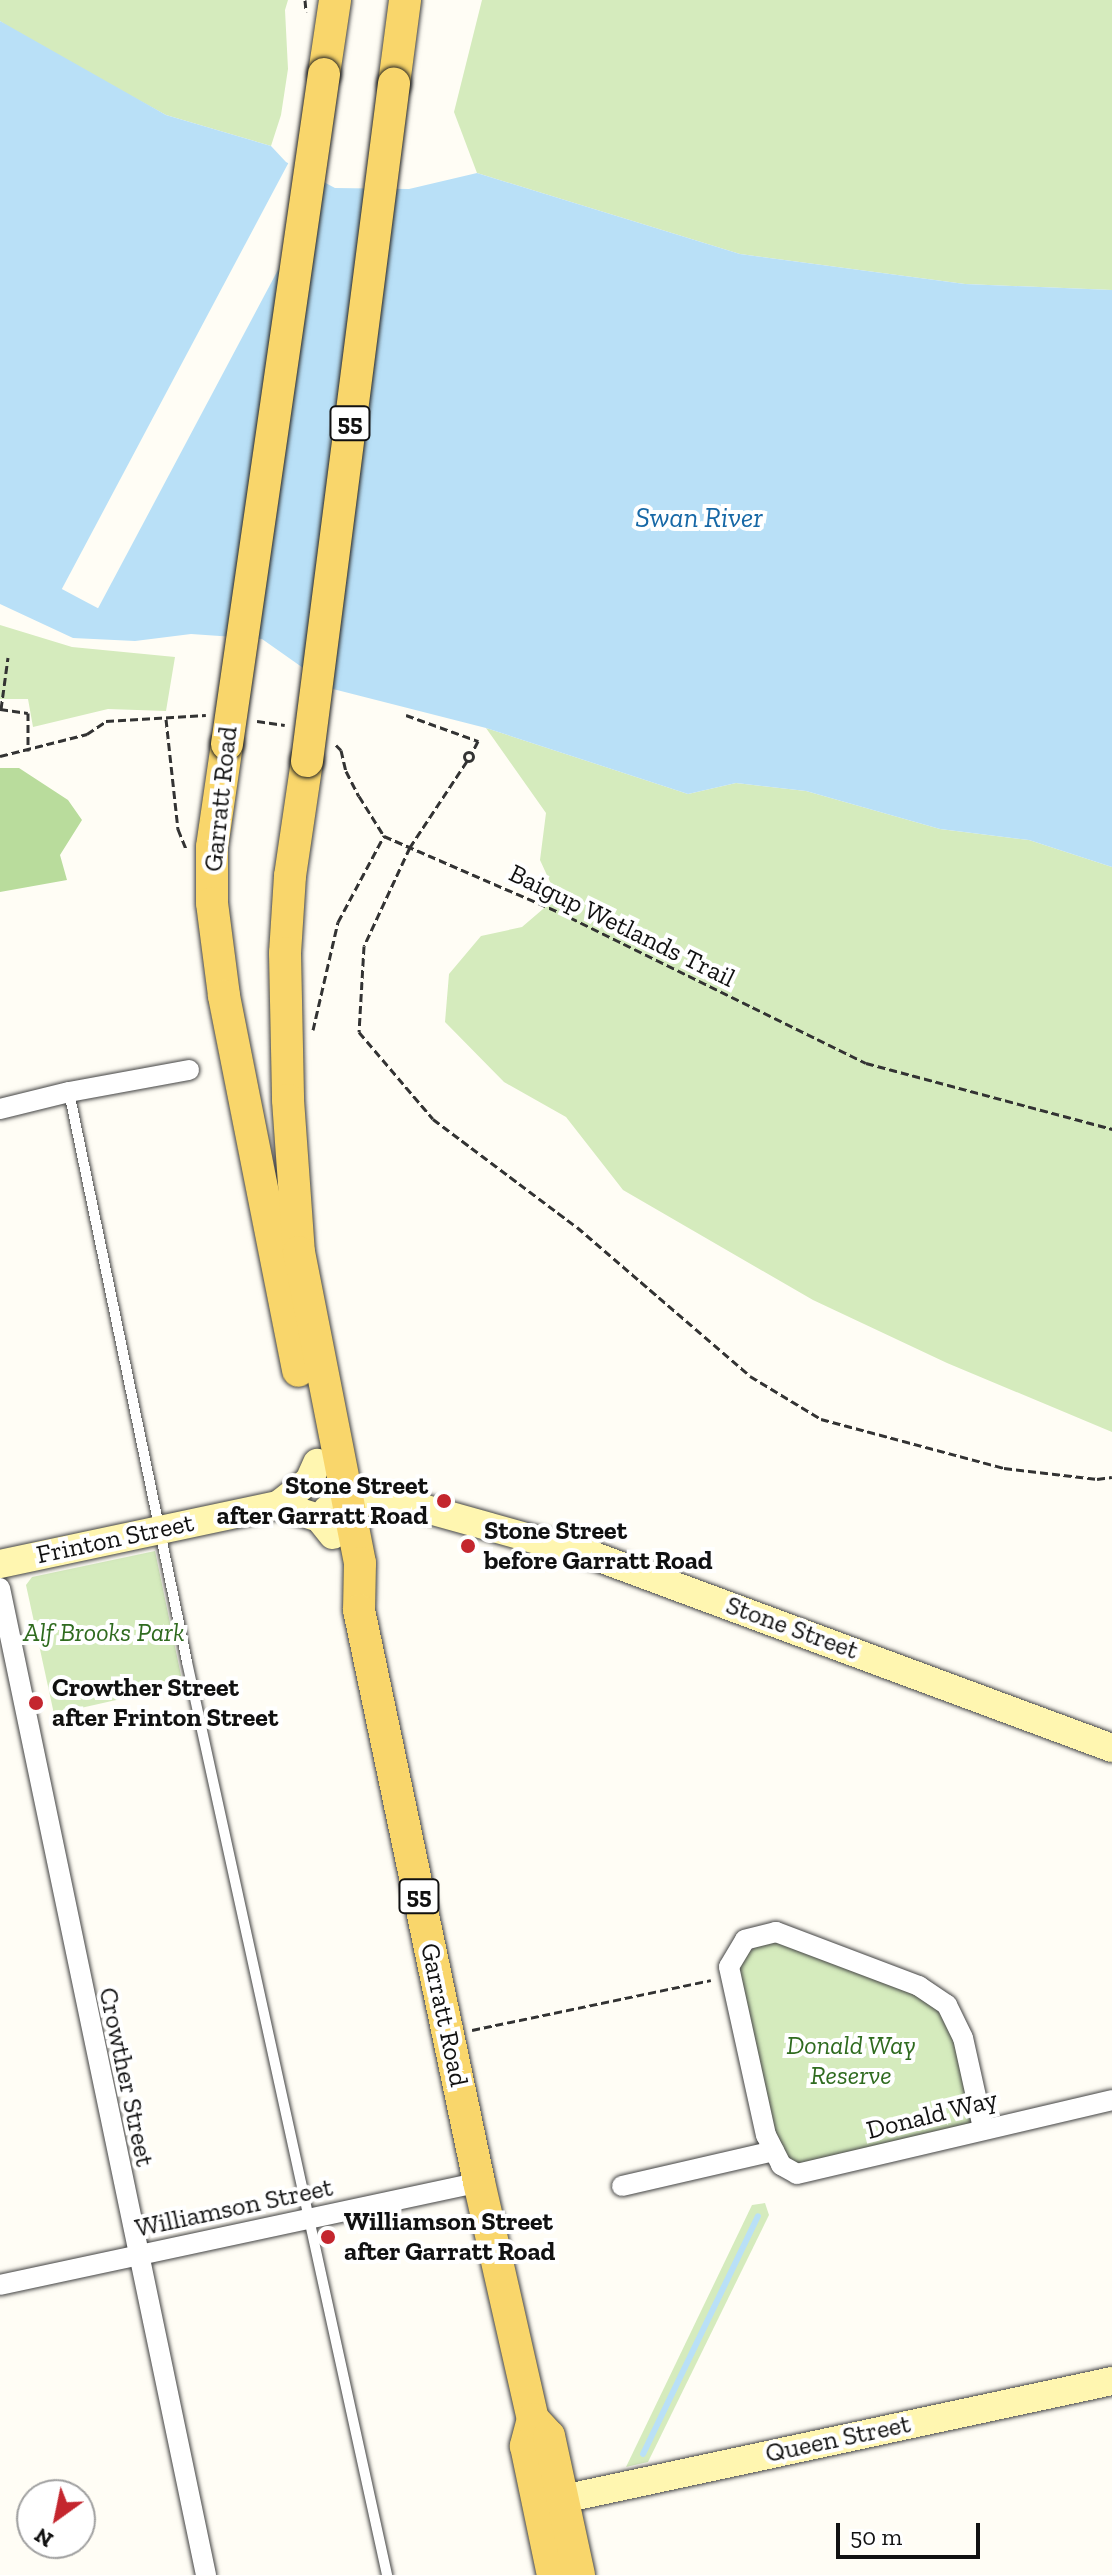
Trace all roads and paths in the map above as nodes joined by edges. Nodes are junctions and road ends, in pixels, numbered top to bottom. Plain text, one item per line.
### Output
1 (335, 0) edge
2 (405, 0) edge
3 (8, 657) dead end
4 (2, 672) edge
5 (0, 709) edge
6 (406, 715) dead end
7 (166, 719) junction
8 (249, 720) dead end
9 (292, 726) dead end
10 (223, 730) junction
11 (328, 737) dead end
12 (28, 751) junction
13 (0, 756) edge
14 (384, 836) junction
15 (410, 847) junction
16 (187, 853) dead end
17 (310, 1043) dead end
18 (189, 1070) dead end
19 (69, 1092) junction
20 (0, 1109) edge
21 (1112, 1129) edge
22 (317, 1463) junction
23 (1112, 1477) edge
24 (278, 1505) junction
25 (336, 1517) junction
26 (161, 1529) junction
27 (0, 1564) edge
28 (0, 1588) edge
29 (1112, 1748) edge
30 (731, 1976) junction
31 (472, 2030) dead end
32 (1112, 2100) edge
33 (983, 2128) junction
34 (774, 2151) junction
35 (479, 2182) junction
36 (622, 2186) dead end
37 (307, 2218) junction
38 (136, 2255) junction
39 (0, 2285) edge
40 (1112, 2381) edge
41 (533, 2419) junction
42 (563, 2499) junction
43 (206, 2575) edge
44 (387, 2575) edge
45 (553, 2575) edge
46 (579, 2575) edge

1 - 10 main road, Garratt Road / 55, bridge
2 - 25 main road, Garratt Road / 55, bridge
3 - 4 path
4 - 5 path
5 - 12 path
6 - 15 path
7 - 10 path
7 - 12 path
7 - 16 path
8 - 9 path
10 - 22 main road, Garratt Road / 55
11 - 14 path
12 - 13 path
14 - 15 path, Baigup Wetlands Trail
14 - 17 path
15 - 21 path, Baigup Wetlands Trail
15 - 23 path
18 - 19 street
19 - 20 street
19 - 26 lane
22 - 24 street, Frinton Street
22 - 25 main road, Garratt Road / 55
24 - 25 street, Frinton Street
24 - 26 street, Frinton Street
25 - 29 street, Stone Street
25 - 35 main road, Garratt Road / 55
26 - 27 street, Frinton Street
26 - 37 lane
28 - 38 street, Crowther Street
30 - 31 path
30 - 33 street
30 - 34 street
32 - 33 street, Donald Way
33 - 34 street, Donald Way
34 - 36 street
35 - 37 street, Williamson Street
35 - 41 main road, Garratt Road / 55
37 - 38 street, Williamson Street
37 - 44 lane
38 - 39 street, Williamson Street
38 - 43 street, Crowther Street
40 - 42 street, Queen Street
41 - 42 main road, Garratt Road / 55
41 - 45 main road, Garratt Road / 55
42 - 46 main road, Garratt Road / 55

